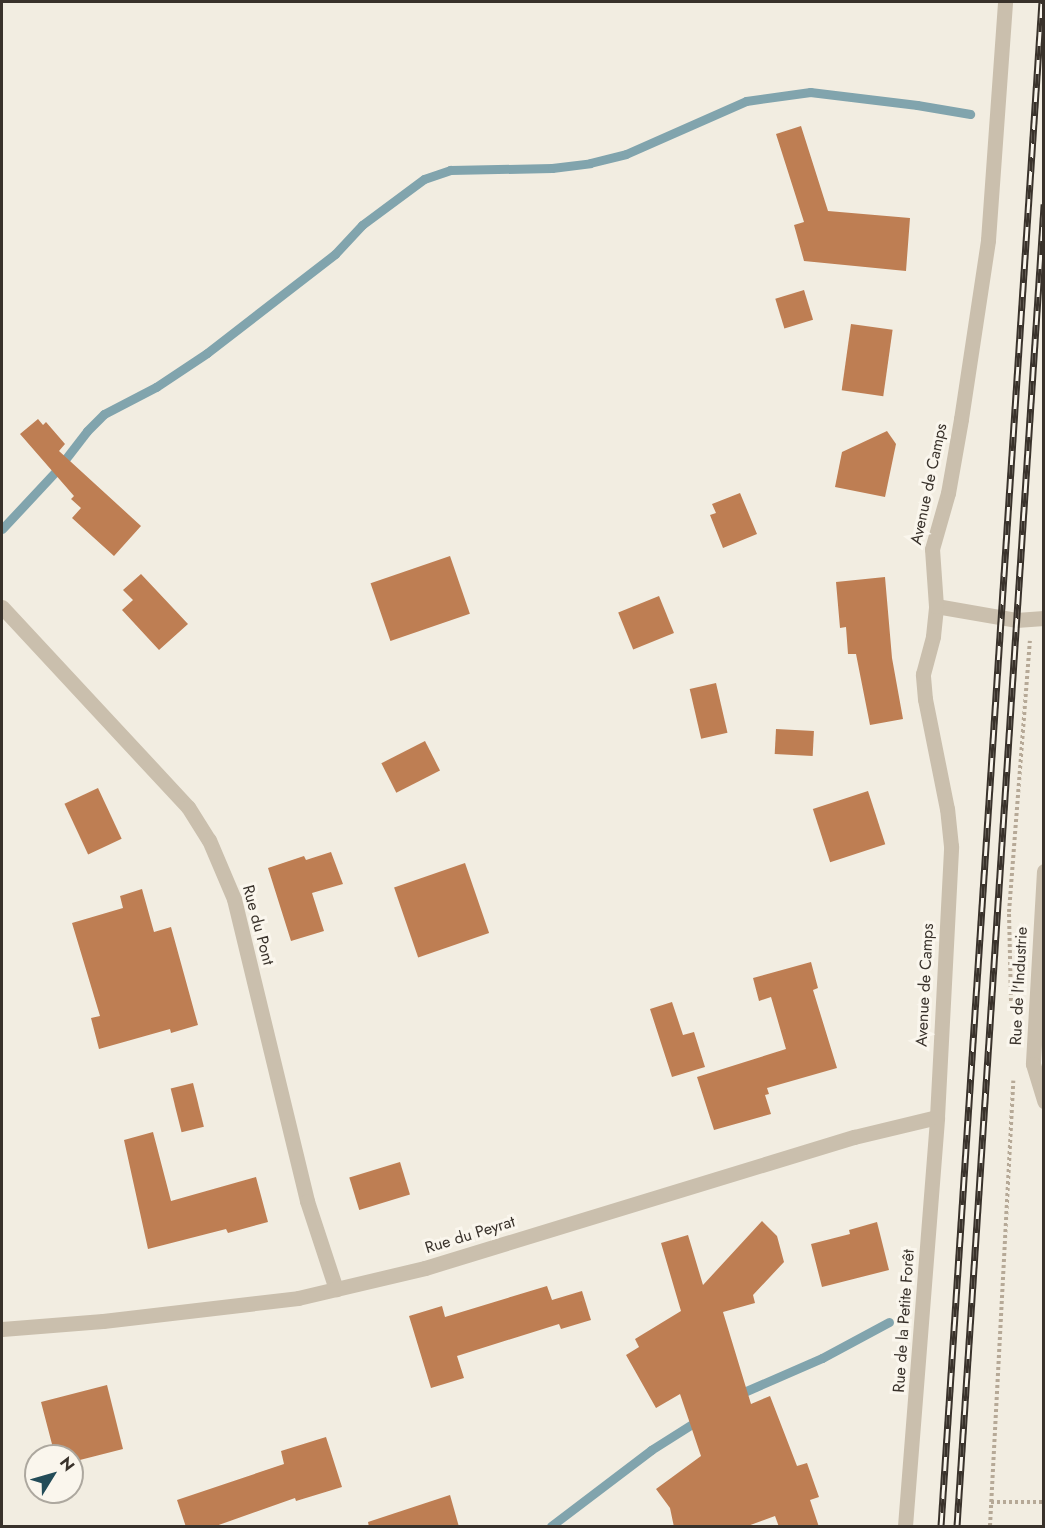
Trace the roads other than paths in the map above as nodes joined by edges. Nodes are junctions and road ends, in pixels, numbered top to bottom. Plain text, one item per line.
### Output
1 (1005, 2) edge
2 (936, 606) junction
3 (2, 607) edge
4 (1044, 618) edge
5 (1044, 871) edge
6 (1038, 1063) edge
7 (1044, 1101) edge
8 (937, 1117) junction
9 (336, 1289) junction
10 (2, 1329) edge
11 (905, 1527) edge

1 - 2 street, Avenue de Camps
2 - 4 street
2 - 8 street, Avenue de Camps
3 - 9 street, Rue du Pont
5 - 6 street, Rue de l'Industrie
6 - 7 street, Rue de l'Industrie
8 - 9 street, Rue du Peyrat
8 - 11 street, Rue de la Petite Forêt
9 - 10 street, Rue du Peyrat

